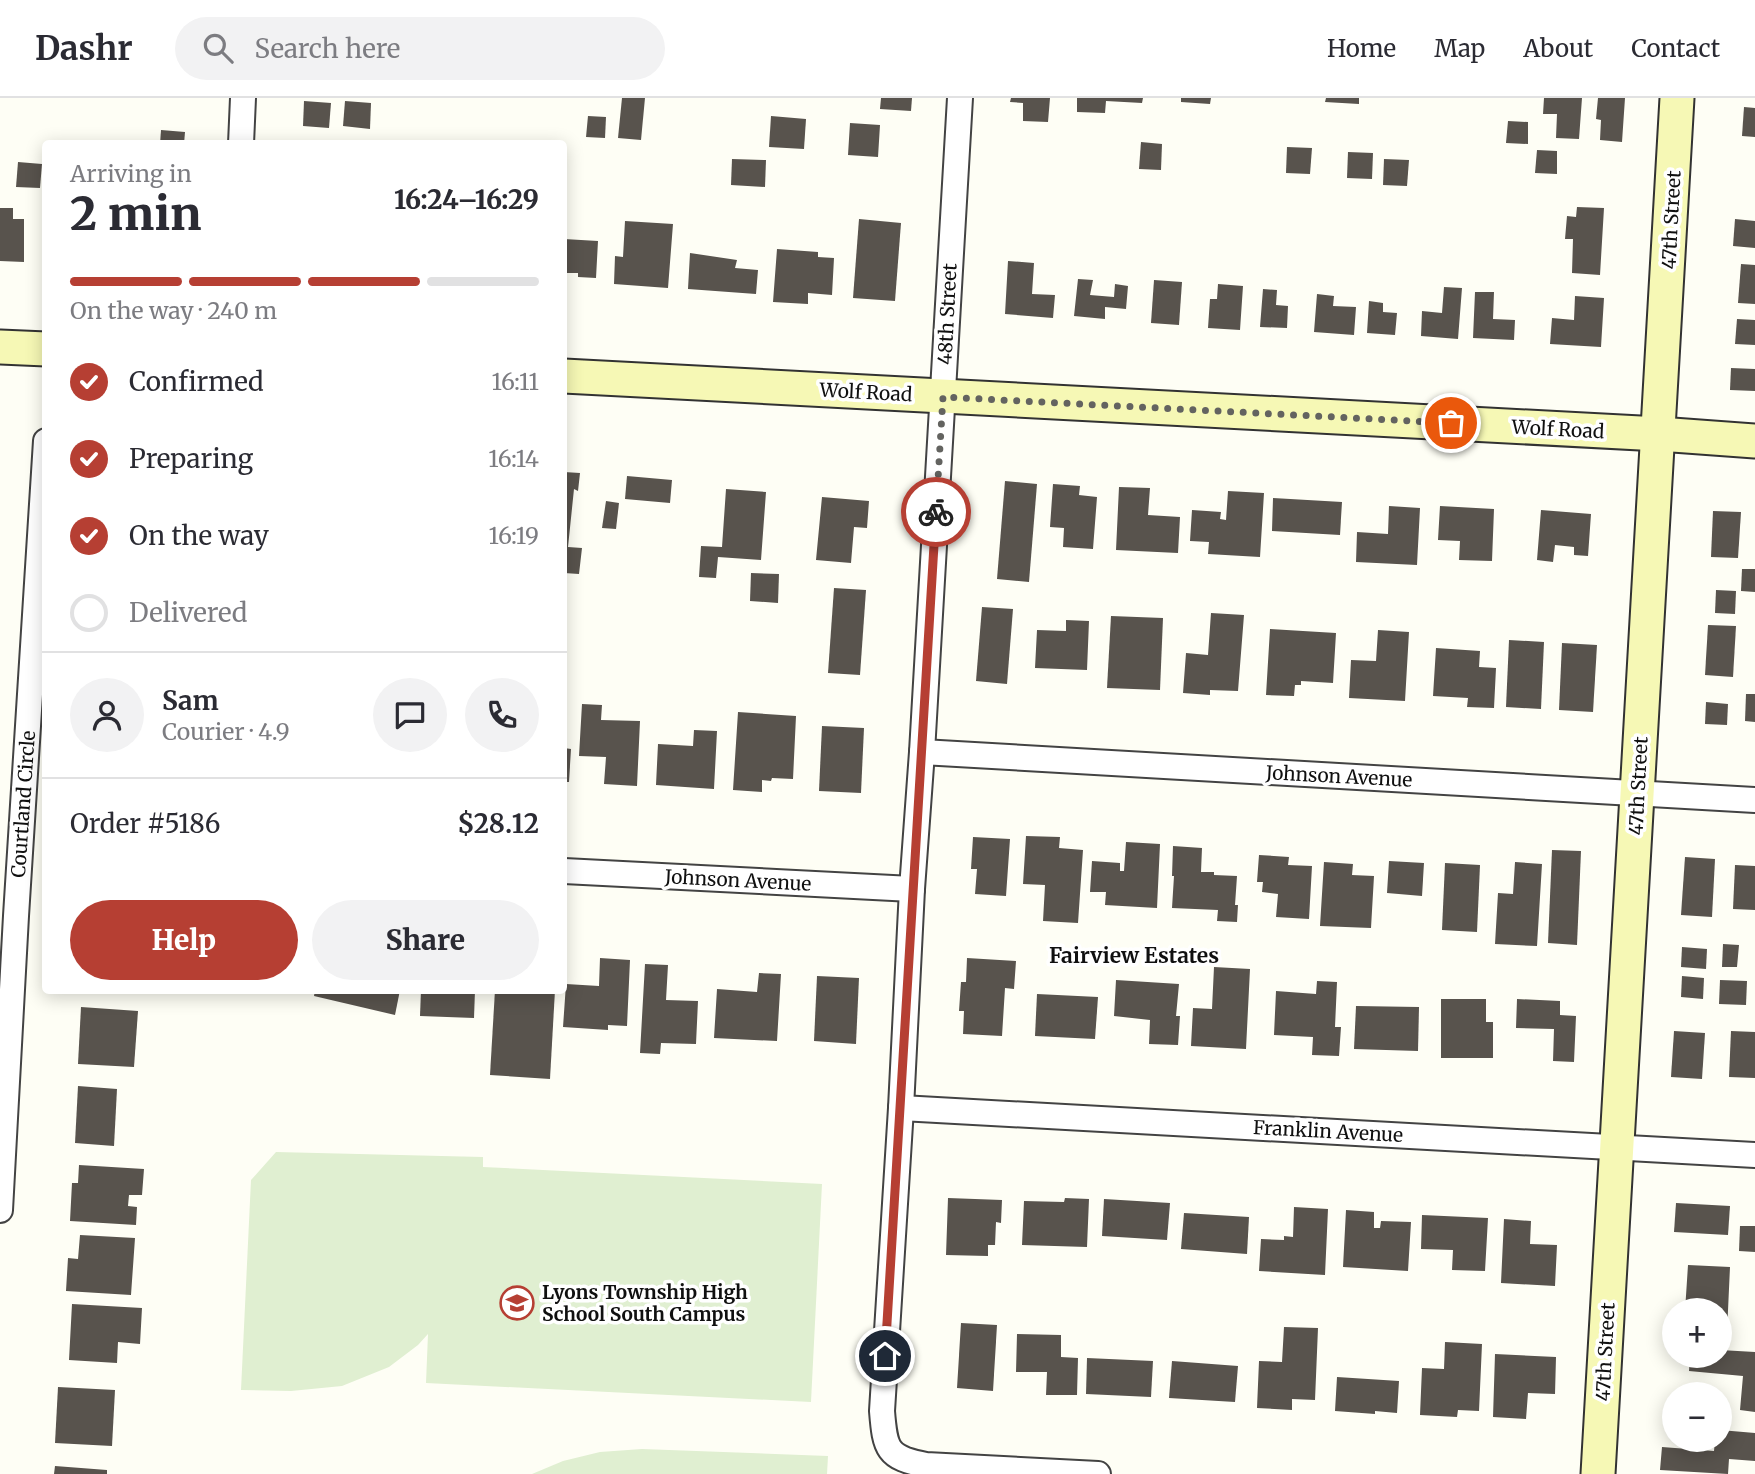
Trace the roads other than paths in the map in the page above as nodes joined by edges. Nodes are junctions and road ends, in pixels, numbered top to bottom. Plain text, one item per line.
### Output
1 (243, 98) edge
2 (960, 98) edge
3 (1677, 98) edge
4 (241, 140) edge
5 (0, 347) edge
6 (42, 349) edge
7 (567, 376) edge
8 (943, 397) junction
9 (1659, 434) junction
10 (1755, 441) edge
11 (42, 491) edge
12 (922, 752) junction
13 (1637, 793) junction
14 (1755, 800) edge
15 (567, 871) edge
16 (912, 889) junction
17 (8, 916) edge
18 (901, 1108) junction
19 (1617, 1147) junction
20 (1755, 1155) edge
21 (0, 1210) edge
22 (1098, 1474) edge
23 (1598, 1474) edge

1 - 4 street
2 - 8 street, 48th Street
3 - 9 main road, 47th Street
5 - 6 main road
7 - 8 main road, Wolf Road
8 - 9 main road, Wolf Road
8 - 12 street, 48th Street
9 - 10 main road, Wolf Road
9 - 13 main road, 47th Street
11 - 17 street, Courtland Circle
12 - 13 street, Johnson Avenue
12 - 16 street, 48th Street
13 - 14 street, Johnson Avenue
13 - 19 main road, 47th Street
15 - 16 street, Johnson Avenue
16 - 18 street, 48th Street
17 - 21 street, Courtland Circle
18 - 19 street, Franklin Avenue
18 - 22 street, 48th Street
19 - 20 street, Franklin Avenue
19 - 23 main road, 47th Street

